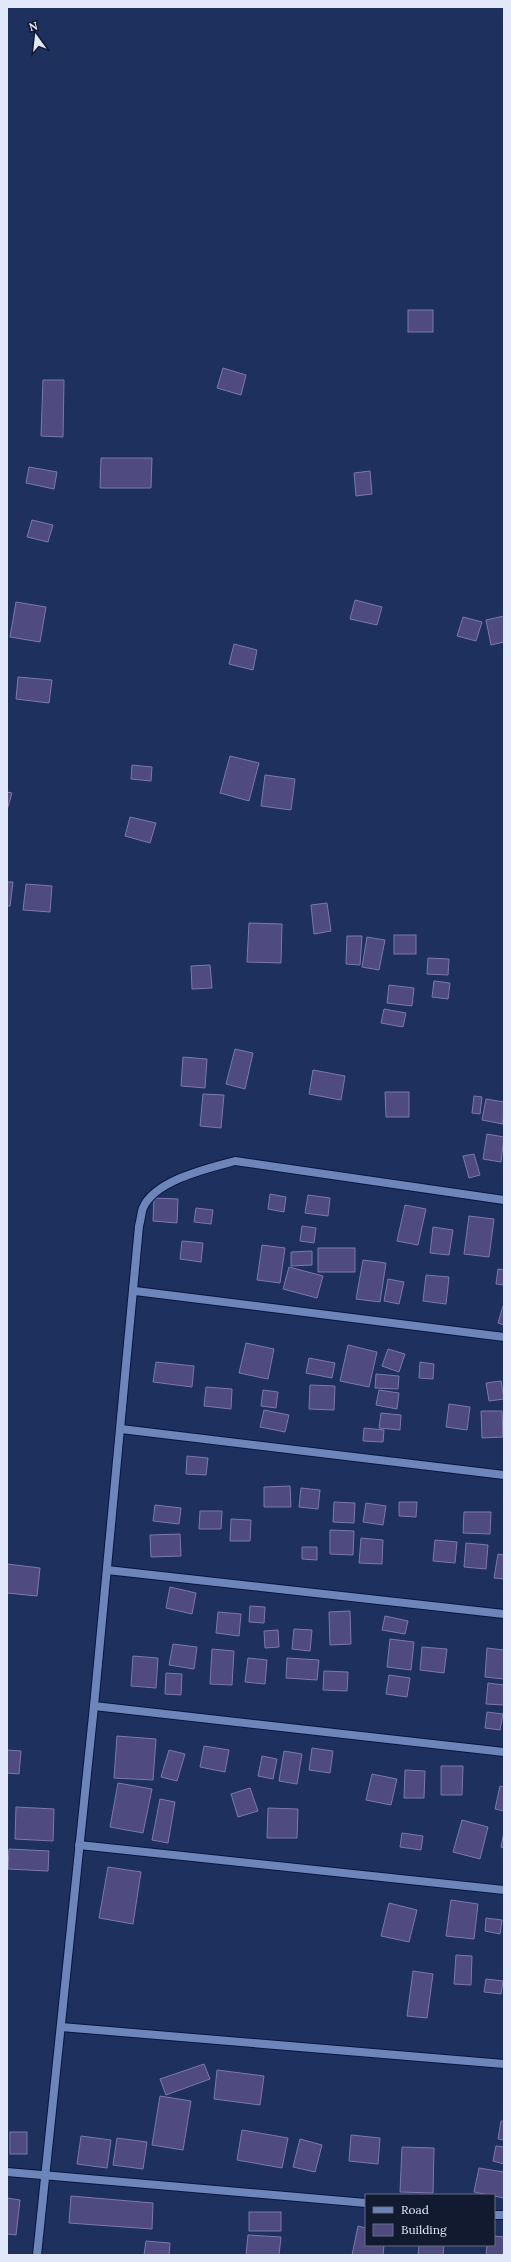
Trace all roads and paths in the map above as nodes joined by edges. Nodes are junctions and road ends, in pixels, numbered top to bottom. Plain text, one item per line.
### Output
1 (504, 1200) edge
2 (135, 1291) junction
3 (504, 1337) edge
4 (121, 1430) junction
5 (504, 1475) edge
6 (107, 1570) junction
7 (504, 1614) edge
8 (94, 1706) junction
9 (504, 1752) edge
10 (79, 1845) junction
11 (504, 1890) edge
12 (60, 2027) junction
13 (504, 2064) edge
14 (7, 2172) edge
15 (46, 2174) junction
16 (365, 2203) edge
17 (36, 2255) edge

1 - 2 street
2 - 3 street
2 - 4 street
4 - 5 street
4 - 6 street
6 - 7 street
6 - 8 street
8 - 9 street
8 - 10 street
10 - 11 street
10 - 12 street
12 - 13 street
12 - 15 street
14 - 15 street
15 - 16 street
15 - 17 street

